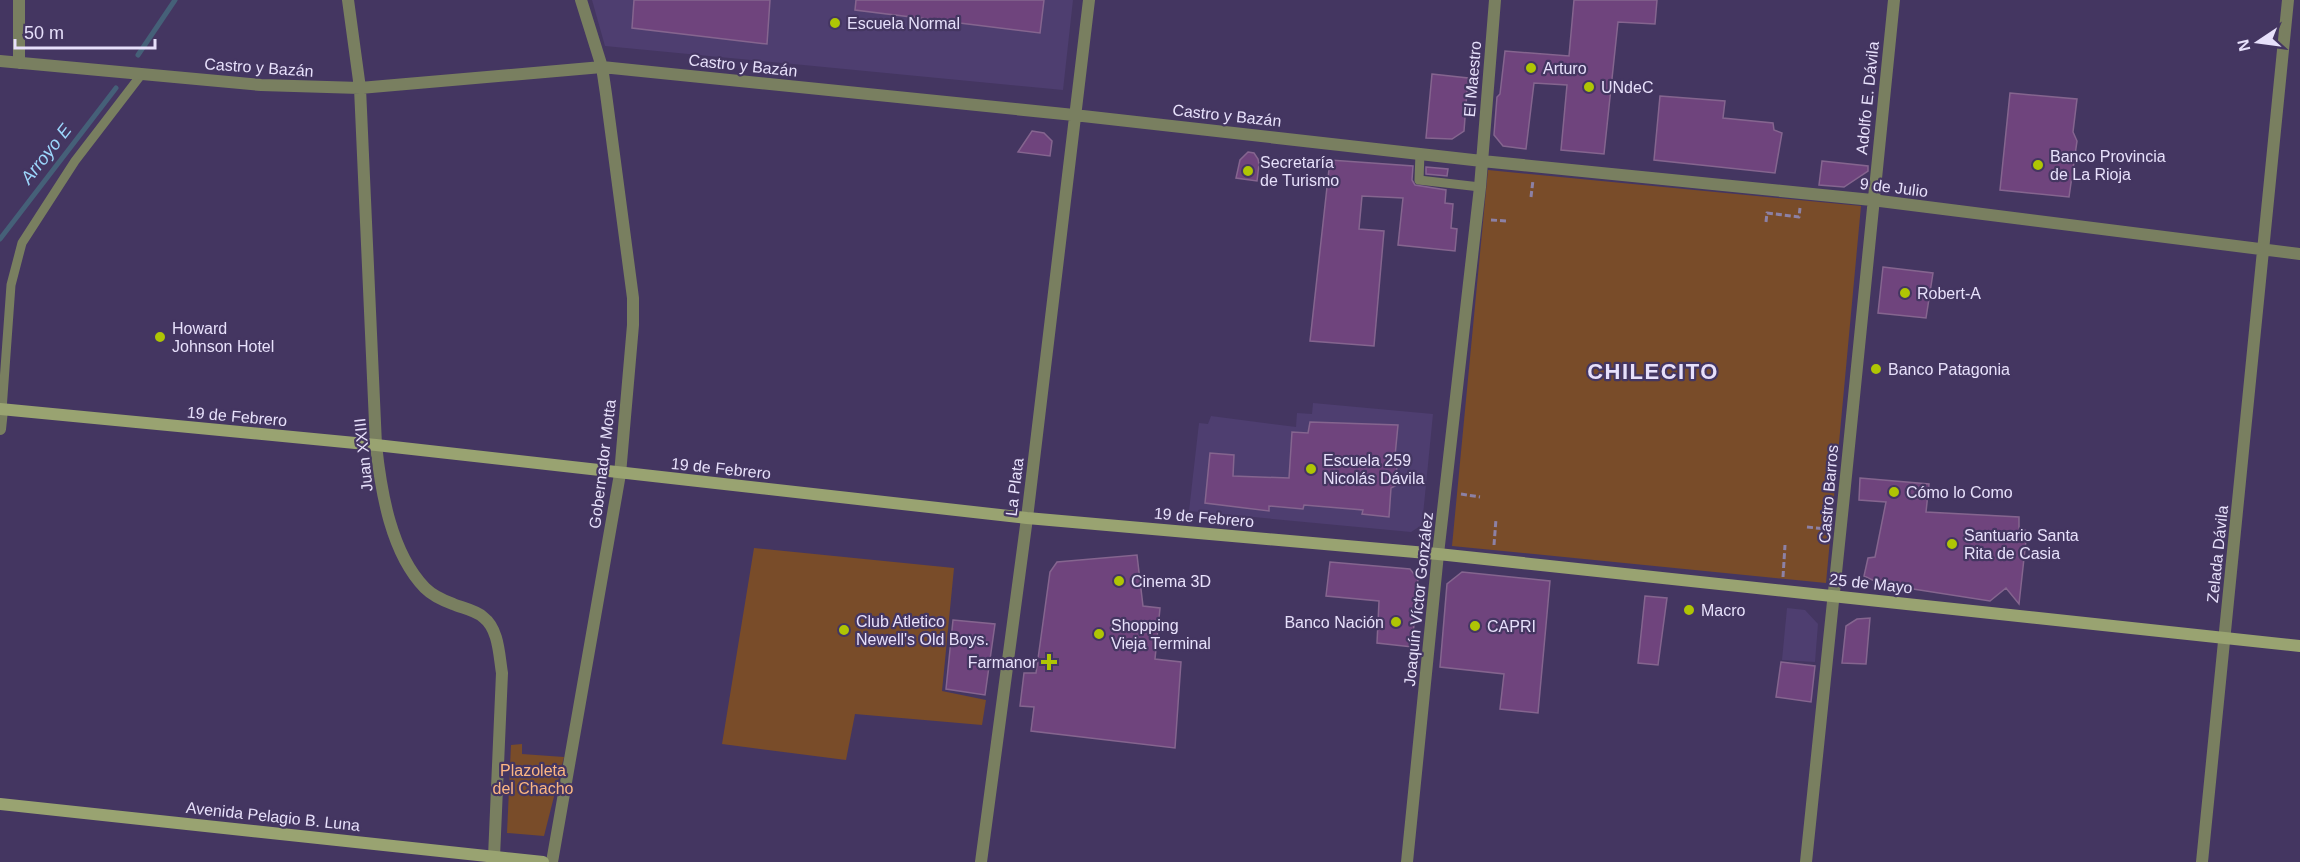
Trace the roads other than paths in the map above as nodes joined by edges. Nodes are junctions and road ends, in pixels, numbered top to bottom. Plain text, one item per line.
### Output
1 (19, 0) edge
2 (348, 0) edge
3 (581, 0) edge
4 (1089, 0) edge
5 (1495, 0) edge
6 (1894, 0) edge
7 (2288, 0) edge
8 (0, 61) edge
9 (19, 63) junction
10 (602, 67) junction
11 (141, 75) junction
12 (360, 88) junction
13 (1074, 114) junction
14 (1420, 153) junction
15 (1482, 161) junction
16 (1480, 188) junction
17 (1872, 200) junction
18 (2263, 250) junction
19 (2300, 254) edge
20 (1, 410) edge
21 (0, 429) edge
22 (376, 445) junction
23 (620, 474) junction
24 (1027, 518) junction
25 (1438, 554) junction
26 (1835, 596) junction
27 (2226, 639) junction
28 (2300, 646) edge
29 (0, 804) edge
30 (494, 857) junction
31 (543, 862) edge
32 (552, 862) edge
33 (981, 862) edge
34 (1407, 862) edge
35 (1806, 862) edge
36 (2202, 862) edge

1 - 9 street
2 - 12 street, Juan XXIII
3 - 10 street, Gobernador Motta
4 - 13 street, La Plata
5 - 15 street, El Maestro
6 - 17 street, Adolfo E. Dávila
7 - 18 street, Zelada Dávila
8 - 9 street, Castro y Bazán
9 - 11 street, Castro y Bazán
10 - 12 street, Castro y Bazán
10 - 13 street, Castro y Bazán
10 - 23 street, Gobernador Motta
11 - 12 street, Castro y Bazán
11 - 20 lane
12 - 22 street, Juan XXIII
13 - 14 street, Castro y Bazán
13 - 24 street, La Plata
14 - 15 street, Castro y Bazán
14 - 16 lane
15 - 16 street, Joaquín Víctor González
15 - 17 street, 9 de Julio
16 - 25 street, Joaquín Víctor González
17 - 18 street, 9 de Julio
17 - 26 street, Castro Barros
18 - 19 street, 9 de Julio
18 - 27 street, Zelada Dávila
20 - 21 street
20 - 22 main road, 19 de Febrero
22 - 23 main road, 19 de Febrero
22 - 30 street, Juan XXIII
23 - 24 main road, 19 de Febrero
23 - 32 street, Gobernador Motta
24 - 25 main road, 19 de Febrero
24 - 33 street, La Plata
25 - 26 main road, 25 de Mayo
25 - 34 street, Joaquín Víctor González
26 - 27 main road, 25 de Mayo
26 - 35 street, Castro Barros
27 - 28 main road, 25 de Mayo
27 - 36 street, Zelada Dávila
29 - 30 main road, Avenida Pelagio B. Luna
30 - 31 main road, Avenida Pelagio B. Luna

